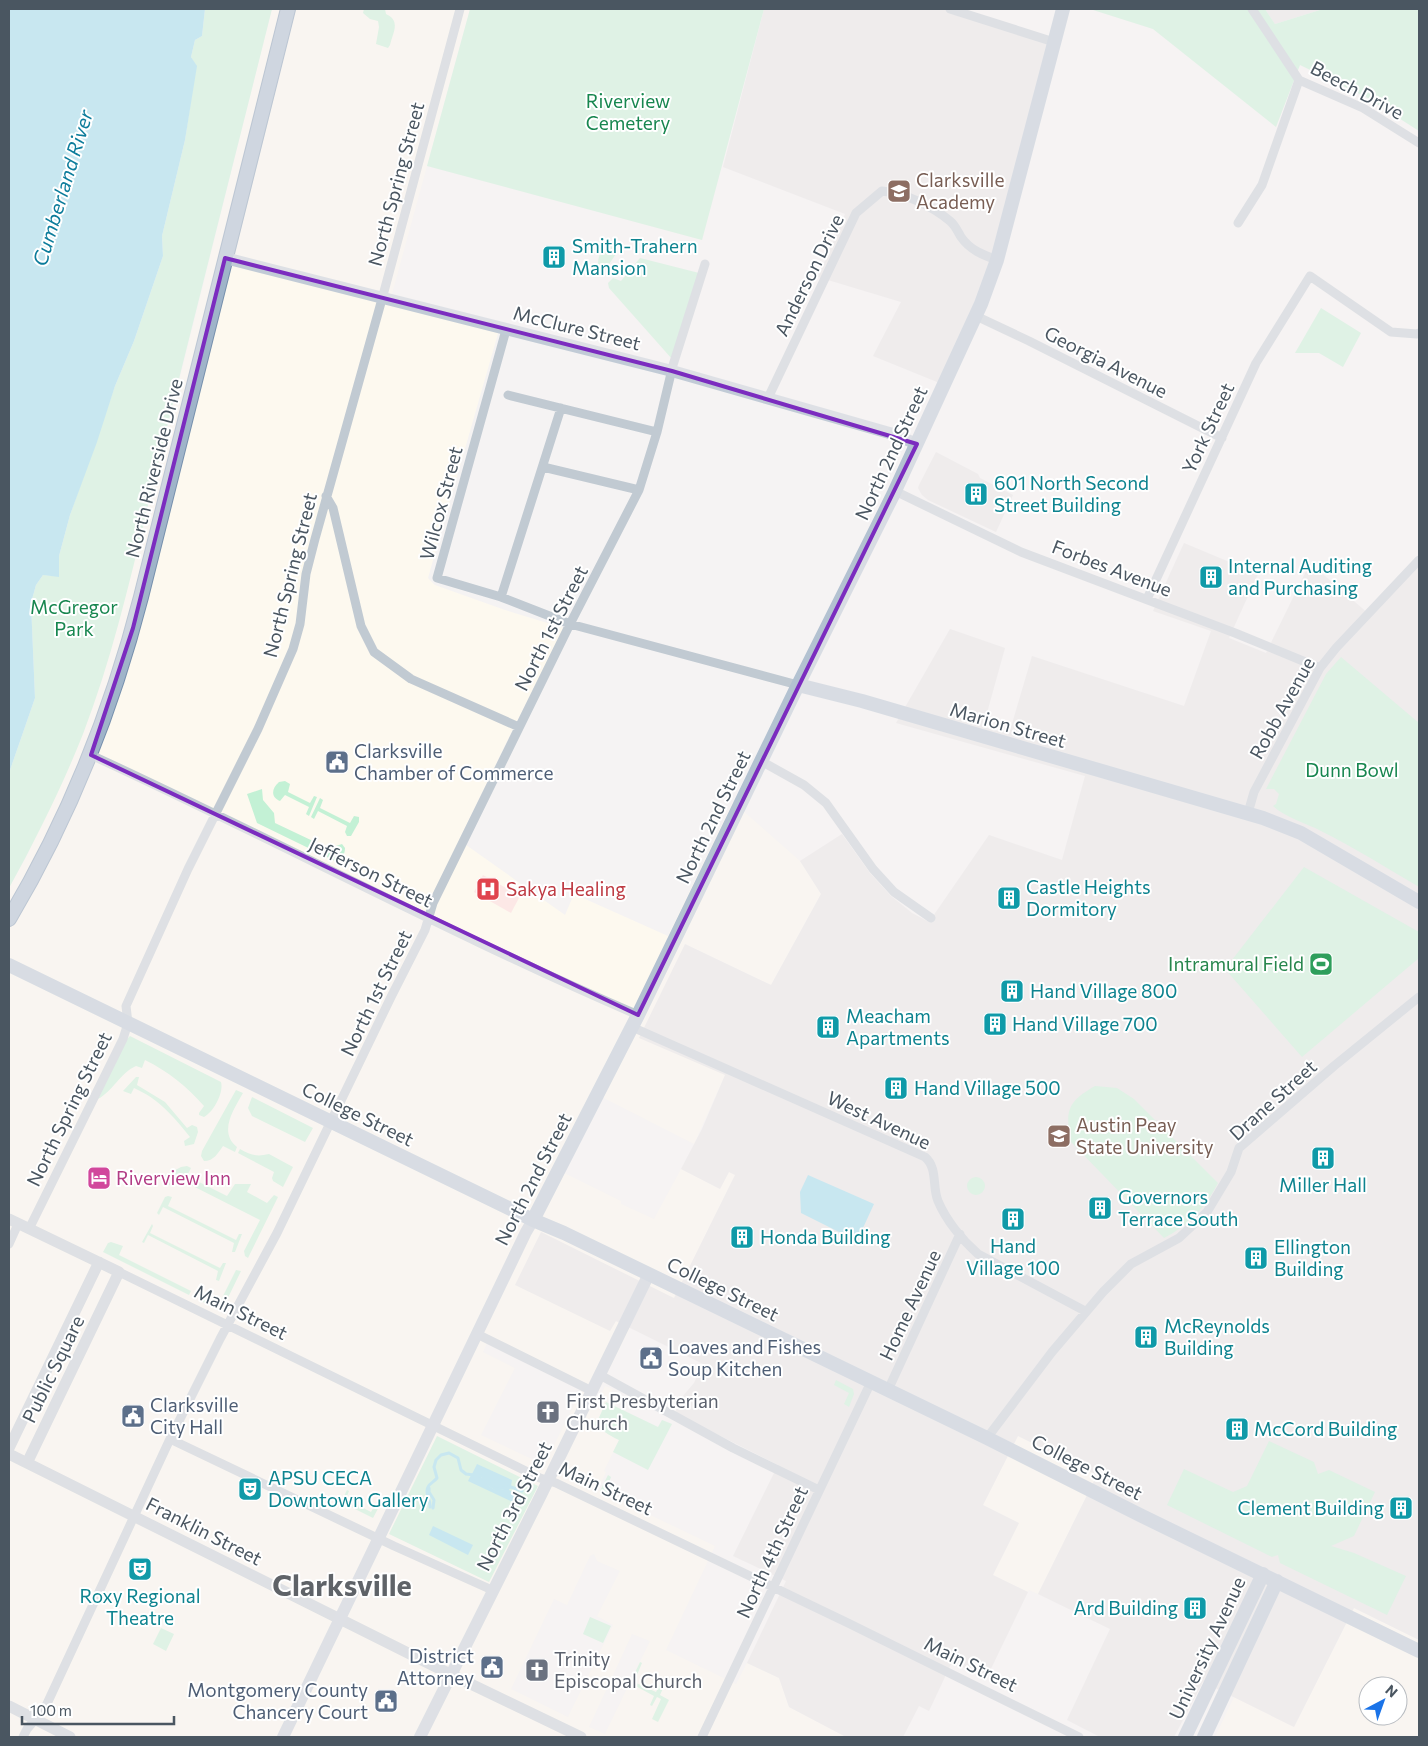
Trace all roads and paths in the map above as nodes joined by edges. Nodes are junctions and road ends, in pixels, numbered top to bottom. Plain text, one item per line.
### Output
1 (288, 9) edge
2 (460, 9) edge
3 (950, 9) edge
4 (1063, 9) edge
5 (1252, 9) edge
6 (1054, 42) junction
7 (1299, 80) junction
8 (1419, 143) edge
9 (1238, 223) dead end
10 (225, 258) junction
11 (997, 260) junction
12 (705, 264) dead end
13 (382, 299) junction
14 (976, 316) junction
15 (506, 330) junction
16 (1419, 333) edge
17 (672, 371) junction
18 (508, 395) dead end
19 (768, 398) junction
20 (561, 408) junction
21 (656, 432) junction
22 (1222, 438) junction
23 (917, 444) junction
24 (543, 467) junction
25 (639, 490) junction
26 (895, 491) junction
27 (326, 496) junction
28 (1419, 560) edge
29 (501, 597) junction
30 (1147, 599) junction
31 (570, 624) junction
32 (1320, 668) junction
33 (798, 684) junction
34 (519, 727) junction
35 (91, 755) junction
36 (761, 761) junction
37 (1248, 813) junction
38 (214, 814) junction
39 (1419, 902) edge
40 (429, 918) junction
41 (931, 918) dead end
42 (9, 919) edge
43 (9, 965) edge
44 (1419, 997) edge
45 (635, 1021) junction
46 (128, 1023) junction
47 (331, 1122) junction
48 (533, 1220) junction
49 (19, 1224) edge
50 (960, 1234) junction
51 (9, 1244) edge
52 (98, 1262) junction
53 (119, 1272) junction
54 (649, 1274) junction
55 (1085, 1311) junction
56 (228, 1325) junction
57 (477, 1334) junction
58 (600, 1375) junction
59 (871, 1382) junction
60 (888, 1390) junction
61 (592, 1391) junction
62 (433, 1424) junction
63 (987, 1438) junction
64 (170, 1439) junction
65 (9, 1448) edge
66 (9, 1454) edge
67 (27, 1463) junction
68 (548, 1480) junction
69 (819, 1490) junction
70 (134, 1516) junction
71 (379, 1538) junction
72 (1262, 1574) junction
73 (1277, 1581) junction
74 (774, 1588) junction
75 (492, 1590) junction
76 (340, 1619) junction
77 (1419, 1651) edge
78 (450, 1674) junction
79 (9, 1706) edge
80 (35, 1719) junction
81 (23, 1737) edge
82 (70, 1737) edge
83 (283, 1737) edge
84 (420, 1737) edge
85 (581, 1737) edge
86 (702, 1737) edge
87 (1080, 1737) edge
88 (1185, 1737) edge
89 (1204, 1737) edge

1 - 10 highway, North Riverside Drive
2 - 13 street, North Spring Street
3 - 6 street
4 - 6 main road, North 2nd Street
5 - 7 street, Beech Drive
6 - 11 main road, North 2nd Street
7 - 8 street, Beech Drive
7 - 9 street
10 - 13 main road, McClure Street
10 - 35 highway, North Riverside Drive
11 - 14 main road, North 2nd Street
11 - 19 street, Anderson Drive
12 - 17 street, North 1st Street
13 - 15 main road, McClure Street
13 - 27 street, North Spring Street
14 - 22 street, Georgia Avenue
14 - 23 main road, North 2nd Street
15 - 17 main road, McClure Street
15 - 29 street, Wilcox Street
16 - 22 street, York Street
17 - 19 main road, McClure Street
17 - 21 street, North 1st Street
18 - 20 street
19 - 23 main road, McClure Street
20 - 21 street
20 - 24 street
21 - 25 street, North 1st Street
22 - 30 street, York Street
23 - 26 main road, North 2nd Street
24 - 25 street
24 - 29 street
25 - 31 street, North 1st Street
26 - 30 street, Forbes Avenue
26 - 33 main road, North 2nd Street
27 - 34 street
27 - 38 street, North Spring Street
28 - 32 street, Robb Avenue
29 - 31 street, Wilcox Street
30 - 32 street, Forbes Avenue
31 - 33 street, Marion Street
31 - 34 street, North 1st Street
32 - 37 street, Robb Avenue
33 - 36 main road, North 2nd Street
33 - 37 main road, Marion Street
34 - 40 street, North 1st Street
35 - 38 street, Jefferson Street
35 - 42 highway, North Riverside Drive
36 - 41 street
36 - 45 main road, North 2nd Street
37 - 39 main road, Marion Street
38 - 40 street, Jefferson Street
38 - 46 street, North Spring Street
40 - 45 street, Jefferson Street
40 - 47 street, North 1st Street
43 - 46 main road, College Street
44 - 55 street, Drane Street
45 - 48 main road, North 2nd Street
45 - 50 street, West Avenue
46 - 47 main road, College Street
46 - 49 street, North Spring Street
47 - 48 main road, College Street
47 - 56 street, North 1st Street
48 - 54 main road, College Street
48 - 57 main road, North 2nd Street
49 - 51 street, North Spring Street
49 - 52 street, Main Street
50 - 55 street, West Avenue
50 - 60 street, Home Avenue
52 - 53 street, Main Street
52 - 65 street, Public Square
53 - 56 street, Main Street
53 - 67 street, Public Square
54 - 58 main road, North 3rd Street
54 - 59 main road, College Street
55 - 63 street, Drane Street
56 - 62 street, Main Street
56 - 64 street, North 1st Street
57 - 61 street
57 - 62 main road, North 2nd Street
58 - 61 main road, North 3rd Street
58 - 69 street
59 - 60 main road, College Street
59 - 69 street, North 4th Street
60 - 63 main road, College Street
61 - 68 main road, North 3rd Street
62 - 68 street, Main Street
62 - 71 main road, North 2nd Street
63 - 72 main road, College Street
64 - 70 street, North 1st Street
64 - 71 street
66 - 67 street
67 - 70 street, Franklin Street
68 - 74 street, Main Street
68 - 75 main road, North 3rd Street
69 - 74 street, North 4th Street
70 - 76 street, Franklin Street
70 - 80 street, North 1st Street
71 - 75 street
71 - 76 main road, North 2nd Street
72 - 73 main road, College Street
72 - 88 main road, University Avenue
73 - 77 main road, College Street
73 - 89 main road, University Avenue
74 - 86 street, North 4th Street
74 - 87 street, Main Street
75 - 78 main road, North 3rd Street
76 - 78 street, Franklin Street
76 - 83 main road, North 2nd Street
78 - 84 main road, North 3rd Street
78 - 85 street, Franklin Street
79 - 80 street
80 - 81 street, North 1st Street
80 - 82 street

